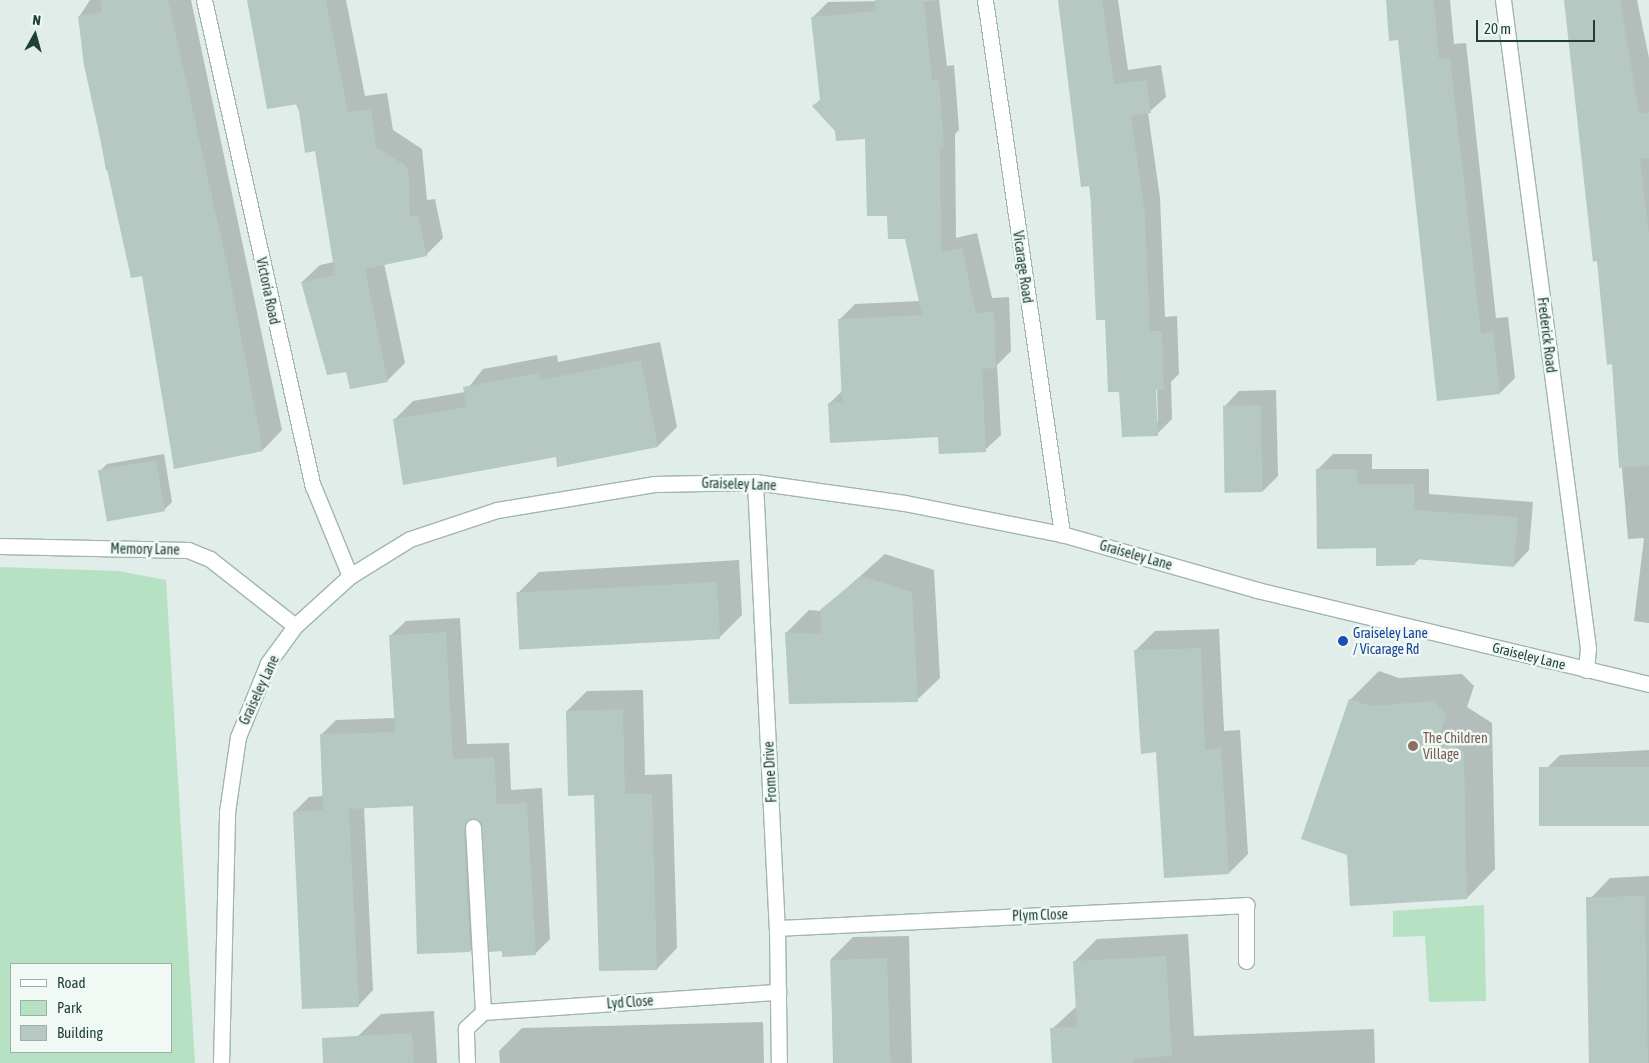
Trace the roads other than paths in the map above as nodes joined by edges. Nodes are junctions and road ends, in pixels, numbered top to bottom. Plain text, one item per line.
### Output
1 (204, 0) edge
2 (985, 0) edge
3 (1503, 0) edge
4 (755, 482) junction
5 (1062, 534) junction
6 (0, 546) edge
7 (350, 576) junction
8 (295, 626) junction
9 (1586, 670) junction
10 (1649, 684) edge
11 (472, 827) dead end
12 (777, 928) junction
13 (1246, 961) dead end
14 (778, 992) junction
15 (482, 1012) junction
16 (221, 1063) edge
17 (467, 1063) edge
18 (779, 1063) edge

1 - 7 street, Victoria Road
2 - 5 street, Vicarage Road
3 - 9 street, Frederick Road
4 - 5 street, Graiseley Lane
4 - 7 street, Graiseley Lane
4 - 12 street, Frome Drive
5 - 9 street, Graiseley Lane
6 - 8 street, Memory Lane
7 - 8 street, Graiseley Lane
8 - 16 street, Graiseley Lane
9 - 10 street, Graiseley Lane
11 - 15 street
12 - 13 street, Plym Close
12 - 14 street, Frome Drive
14 - 15 street, Lyd Close
14 - 18 street, Frome Drive
15 - 17 street

